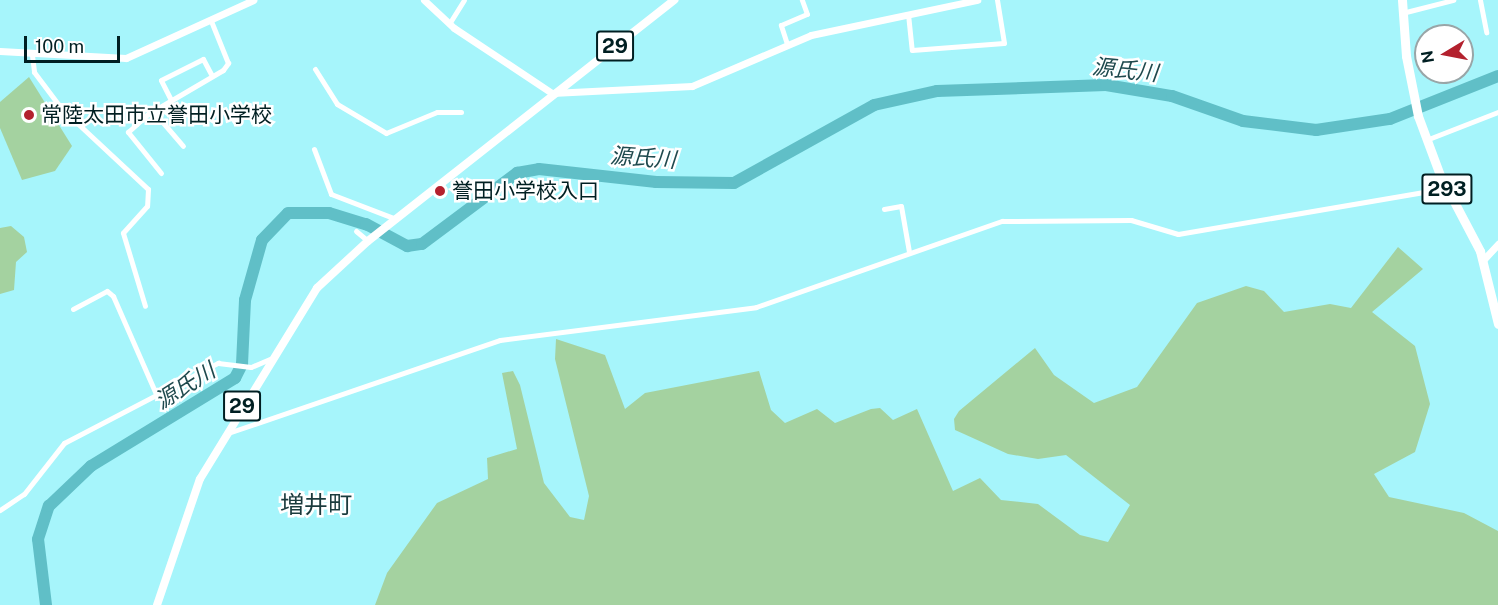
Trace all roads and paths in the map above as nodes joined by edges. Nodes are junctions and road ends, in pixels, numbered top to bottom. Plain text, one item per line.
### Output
1 (253, 0) edge
2 (424, 0) edge
3 (464, 0) edge
4 (674, 0) edge
5 (802, 0) edge
6 (977, 0) edge
7 (997, 0) edge
8 (1402, 0) edge
9 (1453, 0) edge
10 (1480, 0) edge
11 (1402, 13) junction
12 (908, 14) junction
13 (211, 21) junction
14 (449, 24) junction
15 (1486, 32) dead end
16 (787, 44) junction
17 (0, 51) edge
18 (32, 55) junction
19 (315, 69) dead end
20 (212, 76) junction
21 (556, 93) junction
22 (171, 100) junction
23 (153, 111) junction
24 (461, 112) dead end
25 (1498, 112) edge
26 (1426, 140) junction
27 (183, 146) dead end
28 (314, 149) dead end
29 (161, 173) dead end
30 (1447, 188) junction
31 (884, 210) dead end
32 (394, 221) junction
33 (356, 231) dead end
34 (371, 239) junction
35 (1498, 244) edge
36 (909, 252) junction
37 (1484, 259) junction
38 (145, 306) dead end
39 (73, 309) dead end
40 (1498, 324) edge
41 (270, 359) junction
42 (156, 394) junction
43 (226, 433) junction
44 (0, 510) edge
45 (157, 605) edge

1 - 13 street
2 - 14 street
3 - 14 street
4 - 21 main road, 29
5 - 16 street
6 - 12 street
7 - 12 street
8 - 11 highway, 293
9 - 11 street
10 - 15 street
11 - 26 highway, 293
12 - 16 street
13 - 18 street
13 - 20 street
14 - 21 street
16 - 21 street
17 - 18 street
18 - 38 street
19 - 24 street
20 - 22 street
20 - 22 street
21 - 32 main road, 29
22 - 23 street
23 - 27 street
23 - 29 street
25 - 26 street
26 - 30 highway, 293
28 - 32 street
30 - 36 street
30 - 37 highway, 293
31 - 36 street
32 - 34 main road, 29
33 - 34 street
34 - 41 main road, 29
35 - 37 street
36 - 43 street
37 - 40 highway, 293
39 - 42 street
41 - 42 street
41 - 43 main road, 29
42 - 44 street
43 - 45 main road, 29

